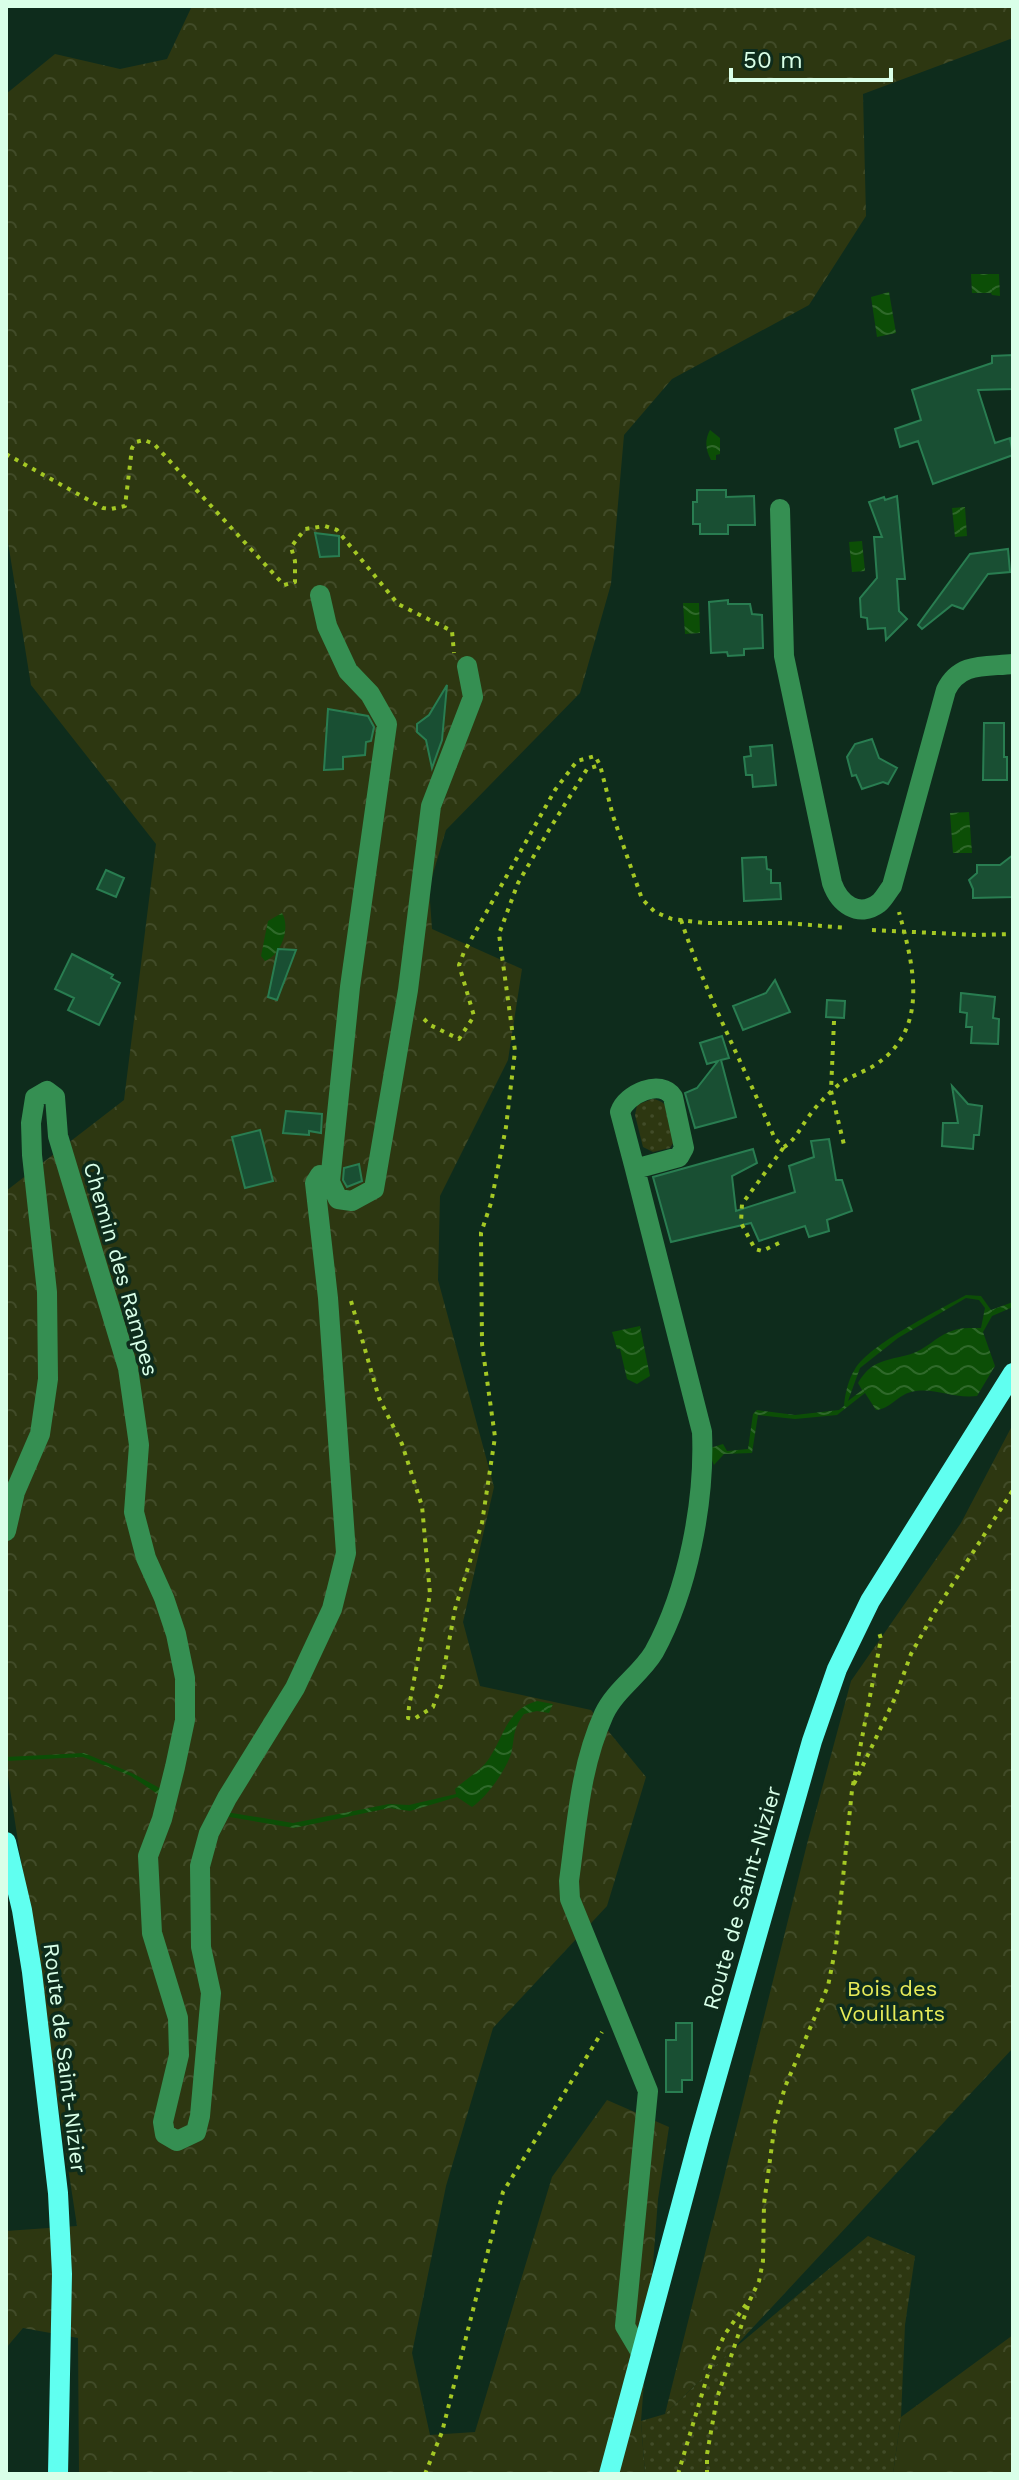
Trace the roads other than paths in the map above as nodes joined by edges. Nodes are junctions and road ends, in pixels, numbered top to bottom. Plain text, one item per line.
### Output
1 (780, 509) dead end
2 (320, 595) dead end
3 (1013, 664) edge
4 (467, 666) road end
5 (635, 1169) dead end
6 (334, 1190) junction
7 (1013, 1373) edge
8 (6, 1531) edge
9 (6, 1842) edge
10 (641, 2353) junction
11 (58, 2474) edge
12 (609, 2474) edge

1 - 3 street
2 - 6 street
4 - 6 street
5 - 10 street
6 - 8 street, Chemin des Rampes
7 - 10 main road, Route de Saint-Nizier
9 - 11 main road, Route de Saint-Nizier
10 - 12 main road, Route de Saint-Nizier

